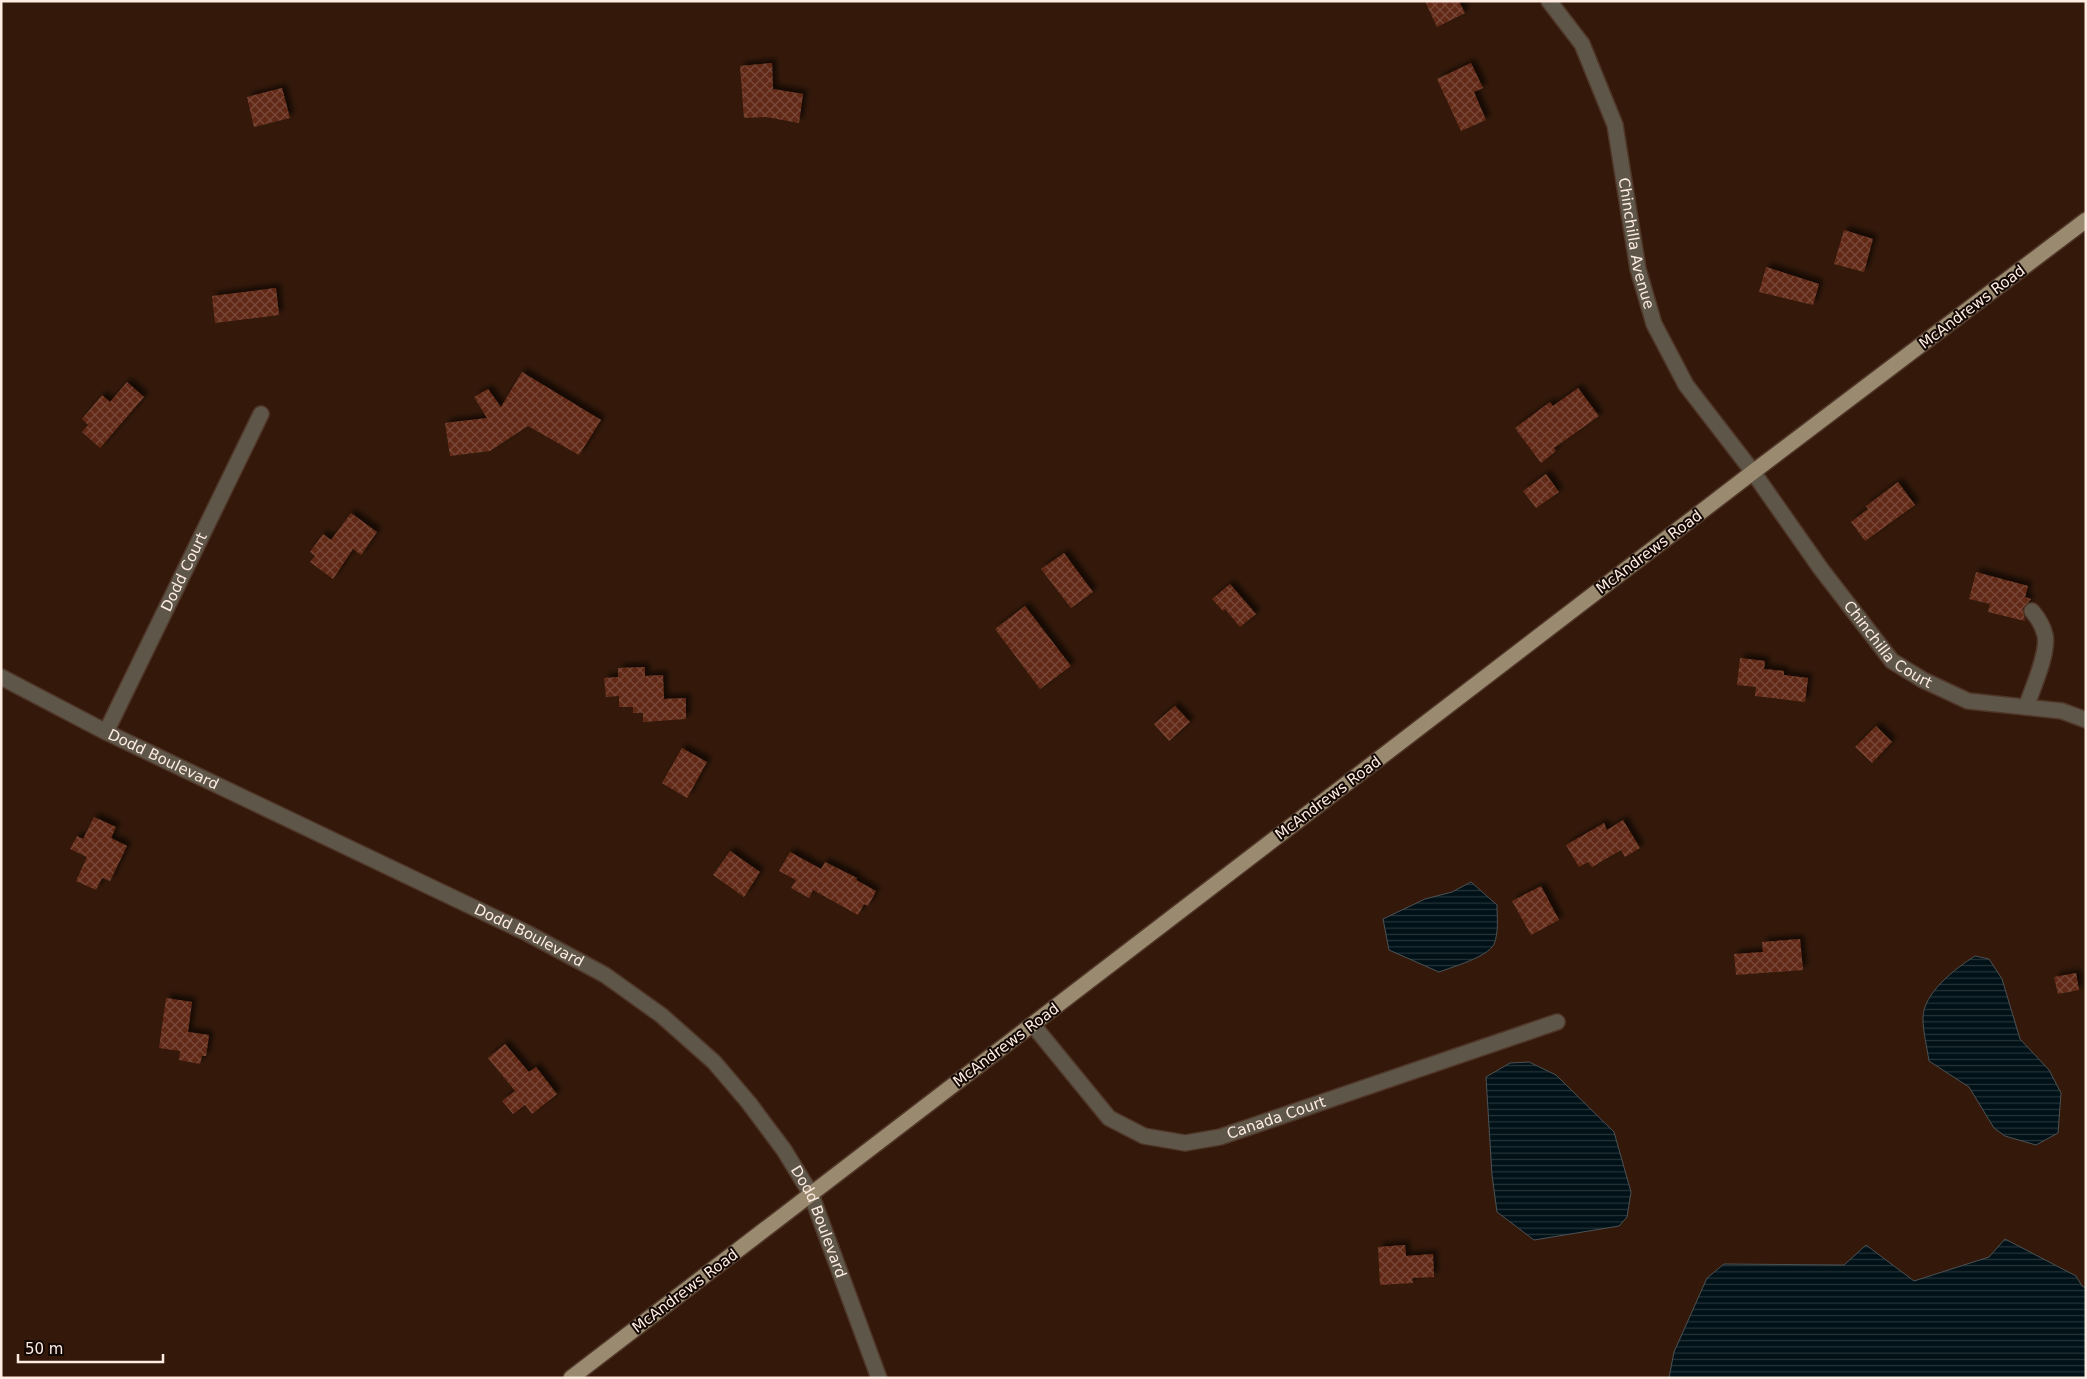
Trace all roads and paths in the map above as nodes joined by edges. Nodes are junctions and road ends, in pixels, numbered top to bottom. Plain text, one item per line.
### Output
1 (1549, 1) edge
2 (2086, 220) edge
3 (261, 414) dead end
4 (1753, 472) junction
5 (2032, 610) dead end
6 (1, 677) edge
7 (2026, 707) junction
8 (2086, 720) edge
9 (106, 732) junction
10 (1558, 1022) dead end
11 (1033, 1024) junction
12 (812, 1194) junction
13 (571, 1378) edge
14 (879, 1378) edge

1 - 4 street, Chinchilla Avenue
2 - 4 main road, McAndrews Road
3 - 9 street, Dodd Court
4 - 7 street, Chinchilla Court
4 - 11 main road, McAndrews Road
5 - 7 street
6 - 9 street, Dodd Boulevard
7 - 8 street, Chinchilla Court
9 - 12 street, Dodd Boulevard
10 - 11 street, Canada Court
11 - 12 main road, McAndrews Road
12 - 13 main road, McAndrews Road
12 - 14 street, Dodd Boulevard

